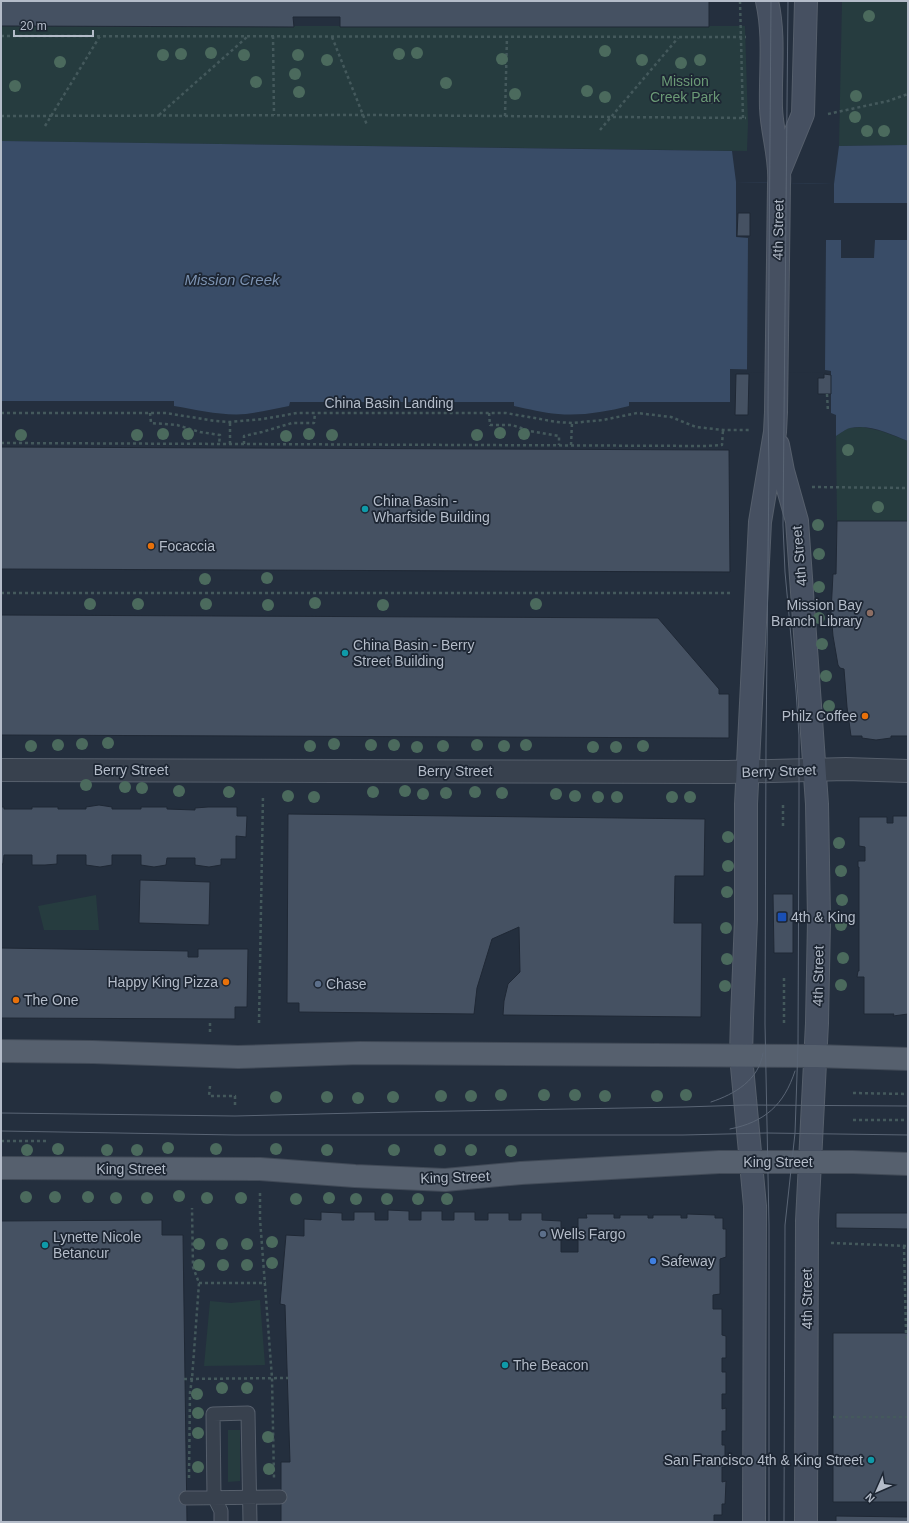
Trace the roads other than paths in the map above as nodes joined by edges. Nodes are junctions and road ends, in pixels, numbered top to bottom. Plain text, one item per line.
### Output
1 (766, 1) edge
2 (806, 1) edge
3 (779, 178) junction
4 (776, 422) junction
5 (1, 770) edge
6 (814, 770) junction
7 (908, 771) edge
8 (748, 772) junction
9 (1, 1050) edge
10 (741, 1056) junction
11 (816, 1056) junction
12 (908, 1059) edge
13 (750, 1162) junction
14 (810, 1162) junction
15 (908, 1164) edge
16 (1, 1168) edge
17 (214, 1497) junction
18 (250, 1497) junction
19 (277, 1497) road end
20 (188, 1498) road end
21 (221, 1522) edge
22 (250, 1522) edge
23 (754, 1522) edge
24 (806, 1522) edge

1 - 3 main road, 4th Street
2 - 3 main road, 4th Street
3 - 4 main road, 4th Street
4 - 6 main road, 4th Street
4 - 8 main road, 4th Street
5 - 8 street, Berry Street
6 - 7 street, Berry Street
6 - 8 street, Berry Street
6 - 11 main road, 4th Street
8 - 10 main road, 4th Street
9 - 10 main road
10 - 11 main road
10 - 13 main road, 4th Street
11 - 12 main road
11 - 14 main road, 4th Street
13 - 14 main road, King Street
13 - 16 main road, King Street
13 - 23 main road, 4th Street
14 - 15 main road, King Street
14 - 24 main road, 4th Street
17 - 18 lane
17 - 18 lane
17 - 20 lane
17 - 21 lane
18 - 19 lane
18 - 22 lane

